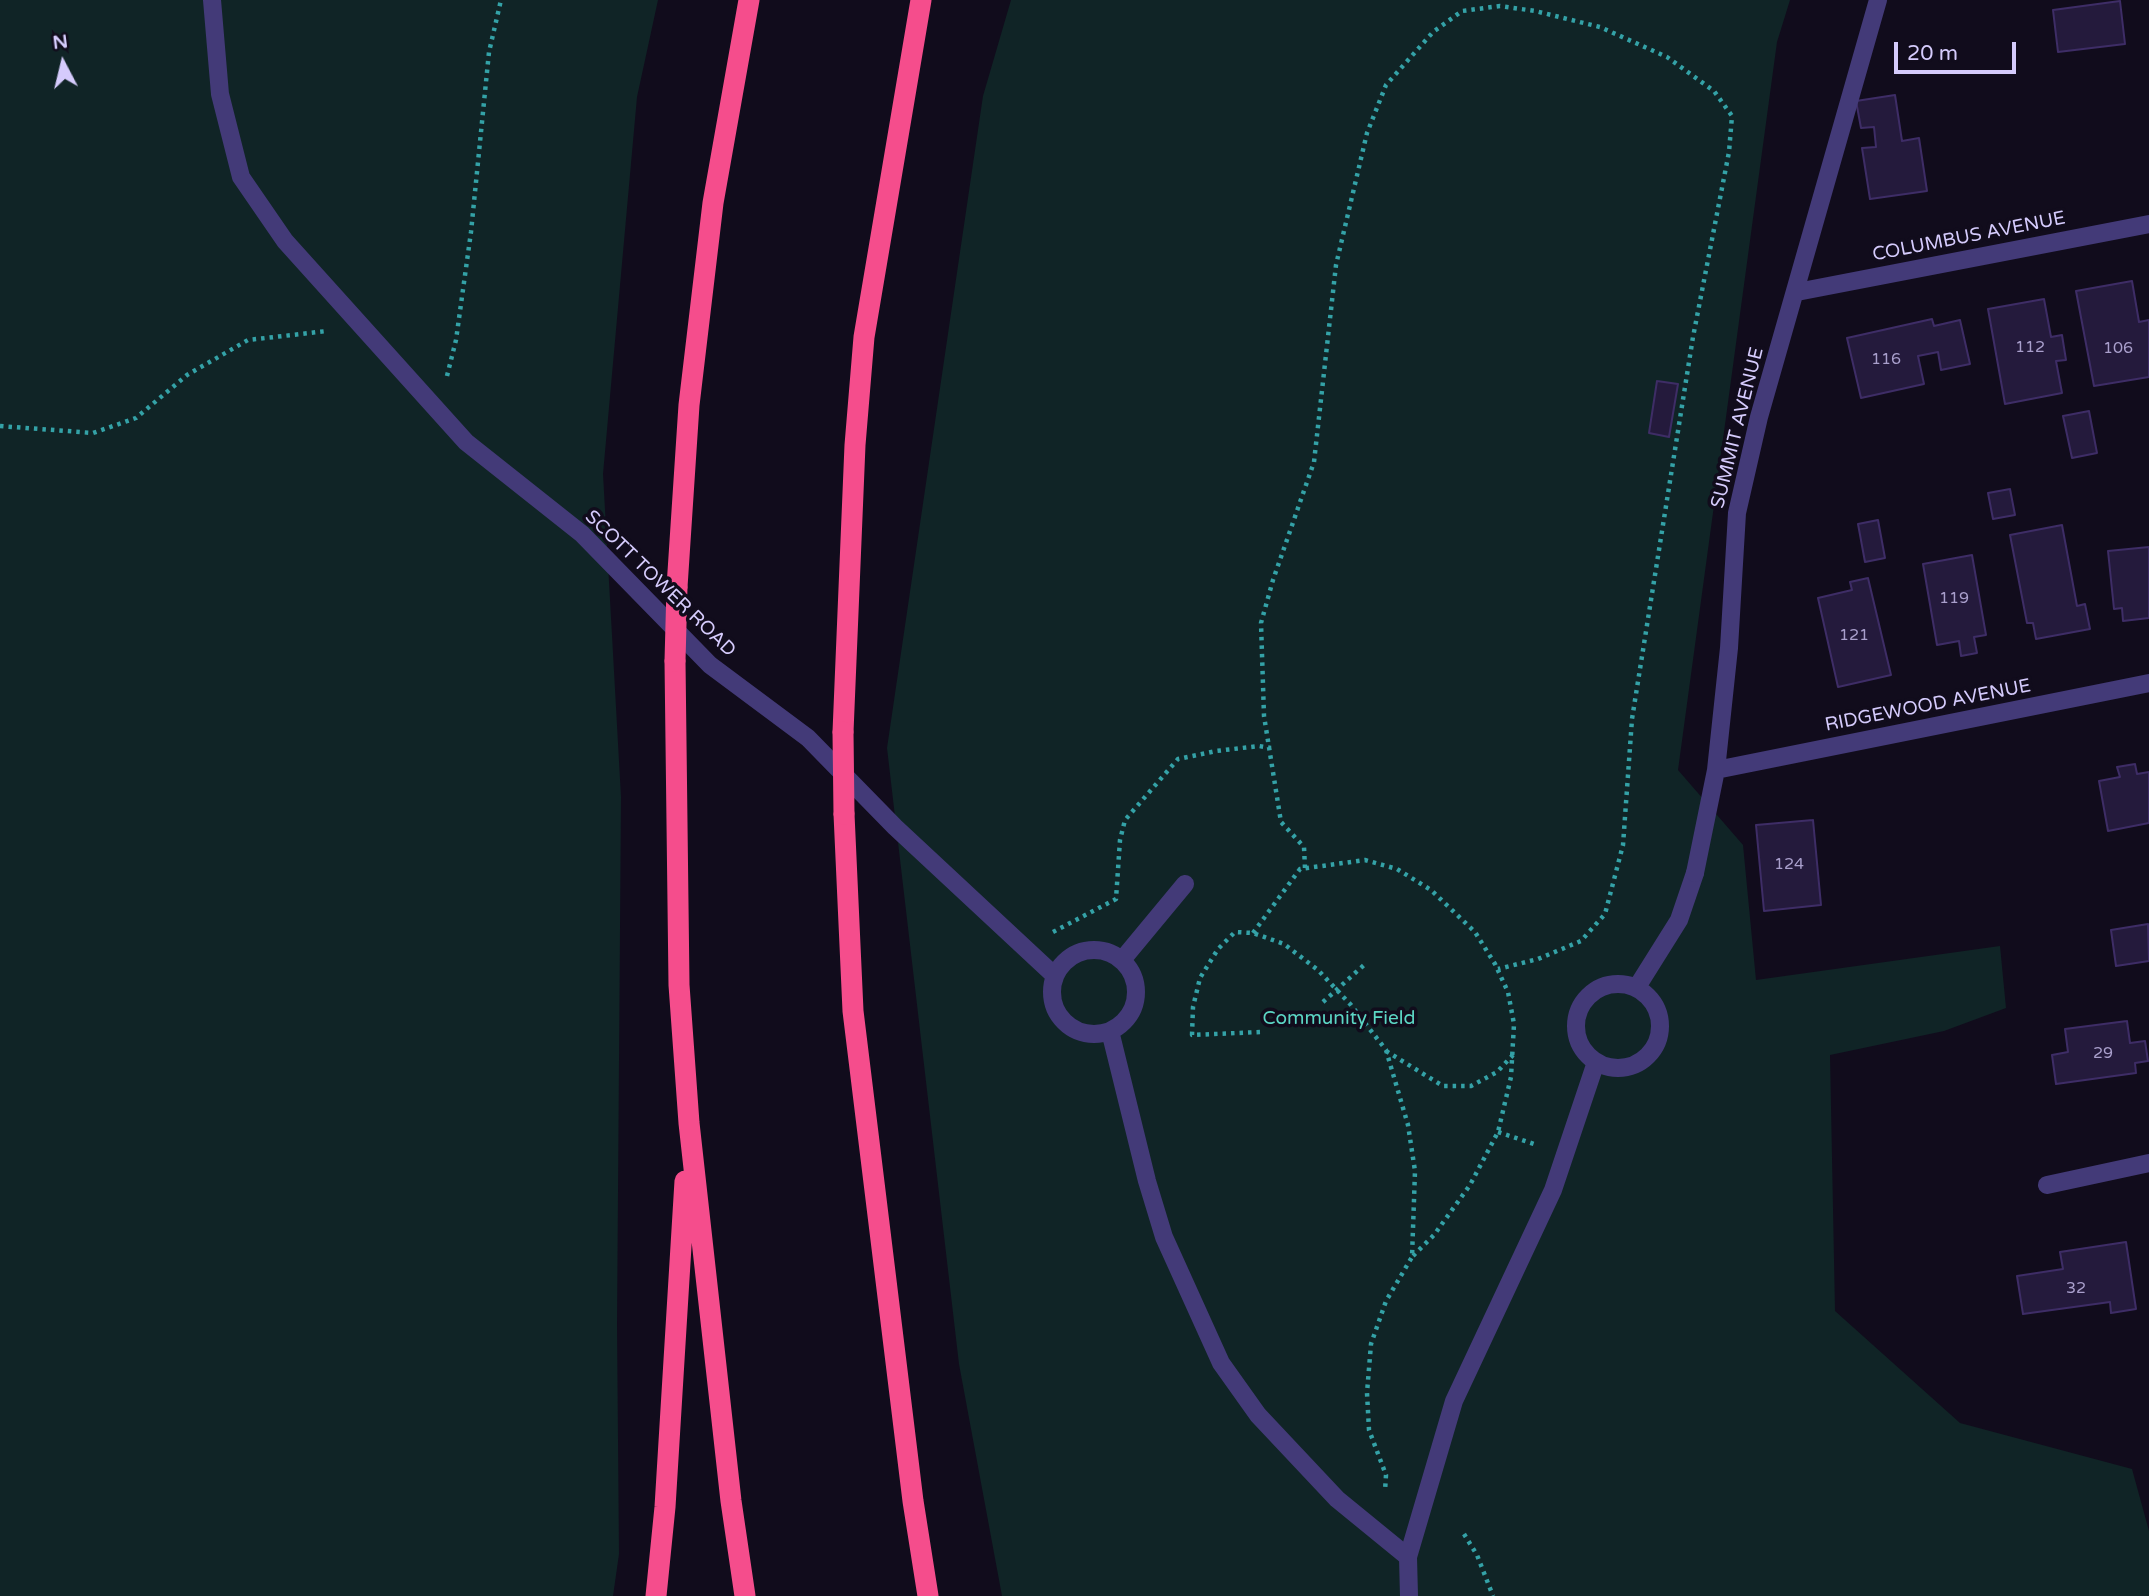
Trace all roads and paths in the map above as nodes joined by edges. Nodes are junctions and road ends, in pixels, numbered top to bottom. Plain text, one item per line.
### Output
1 (212, 0) edge
2 (501, 0) edge
3 (749, 0) edge
4 (920, 0) edge
5 (1878, 0) edge
6 (2149, 224) edge
7 (1797, 292) junction
8 (362, 327) junction
9 (444, 387) dead end
10 (0, 426) edge
11 (2149, 683) edge
12 (1271, 748) junction
13 (1716, 771) junction
14 (1305, 868) junction
15 (1185, 884) dead end
16 (1253, 933) junction
17 (1024, 946) junction
18 (1122, 960) junction
19 (1364, 965) dead end
20 (1497, 969) junction
21 (1055, 976) junction
22 (1637, 987) junction
23 (1336, 989) junction
24 (1323, 1002) dead end
25 (1110, 1031) junction
26 (1261, 1032) dead end
27 (1386, 1050) junction
28 (1513, 1055) junction
29 (1596, 1062) junction
30 (689, 1123) junction
31 (1498, 1132) junction
32 (1539, 1146) dead end
33 (2149, 1163) edge
34 (2047, 1185) dead end
35 (1412, 1257) junction
36 (1385, 1475) junction
37 (1394, 1484) dead end
38 (1385, 1491) dead end
39 (913, 1501) junction
40 (1464, 1534) dead end
41 (1408, 1557) junction
42 (656, 1596) edge
43 (745, 1596) edge
44 (928, 1596) edge
45 (938, 1596) edge
46 (1409, 1596) edge
47 (1493, 1596) edge

1 - 8 street, SCOTT TOWER ROAD
2 - 9 path
3 - 30 highway, bridge
4 - 39 highway, bridge
5 - 7 street, SUMMIT AVENUE
6 - 7 street, COLUMBUS AVENUE
7 - 13 street, SUMMIT AVENUE
8 - 10 path
8 - 17 street, SCOTT TOWER ROAD
11 - 13 street, RIDGEWOOD AVENUE
12 - 14 path
12 - 17 path
12 - 20 path
13 - 22 street, SUMMIT AVENUE
14 - 16 path
14 - 20 path
15 - 18 street
16 - 23 path
16 - 26 path
17 - 21 street, SCOTT TOWER ROAD
18 - 21 street
18 - 25 street
19 - 23 path
20 - 28 path
21 - 25 street
22 - 29 street
22 - 29 street
23 - 24 path
23 - 27 path
25 - 41 street
27 - 28 path
27 - 35 path
28 - 31 path
29 - 41 street
30 - 42 highway
30 - 43 highway
31 - 32 path
31 - 35 path
33 - 34 street
35 - 36 path
36 - 37 path
36 - 38 path
39 - 44 highway
39 - 45 highway
40 - 47 path
41 - 46 street

